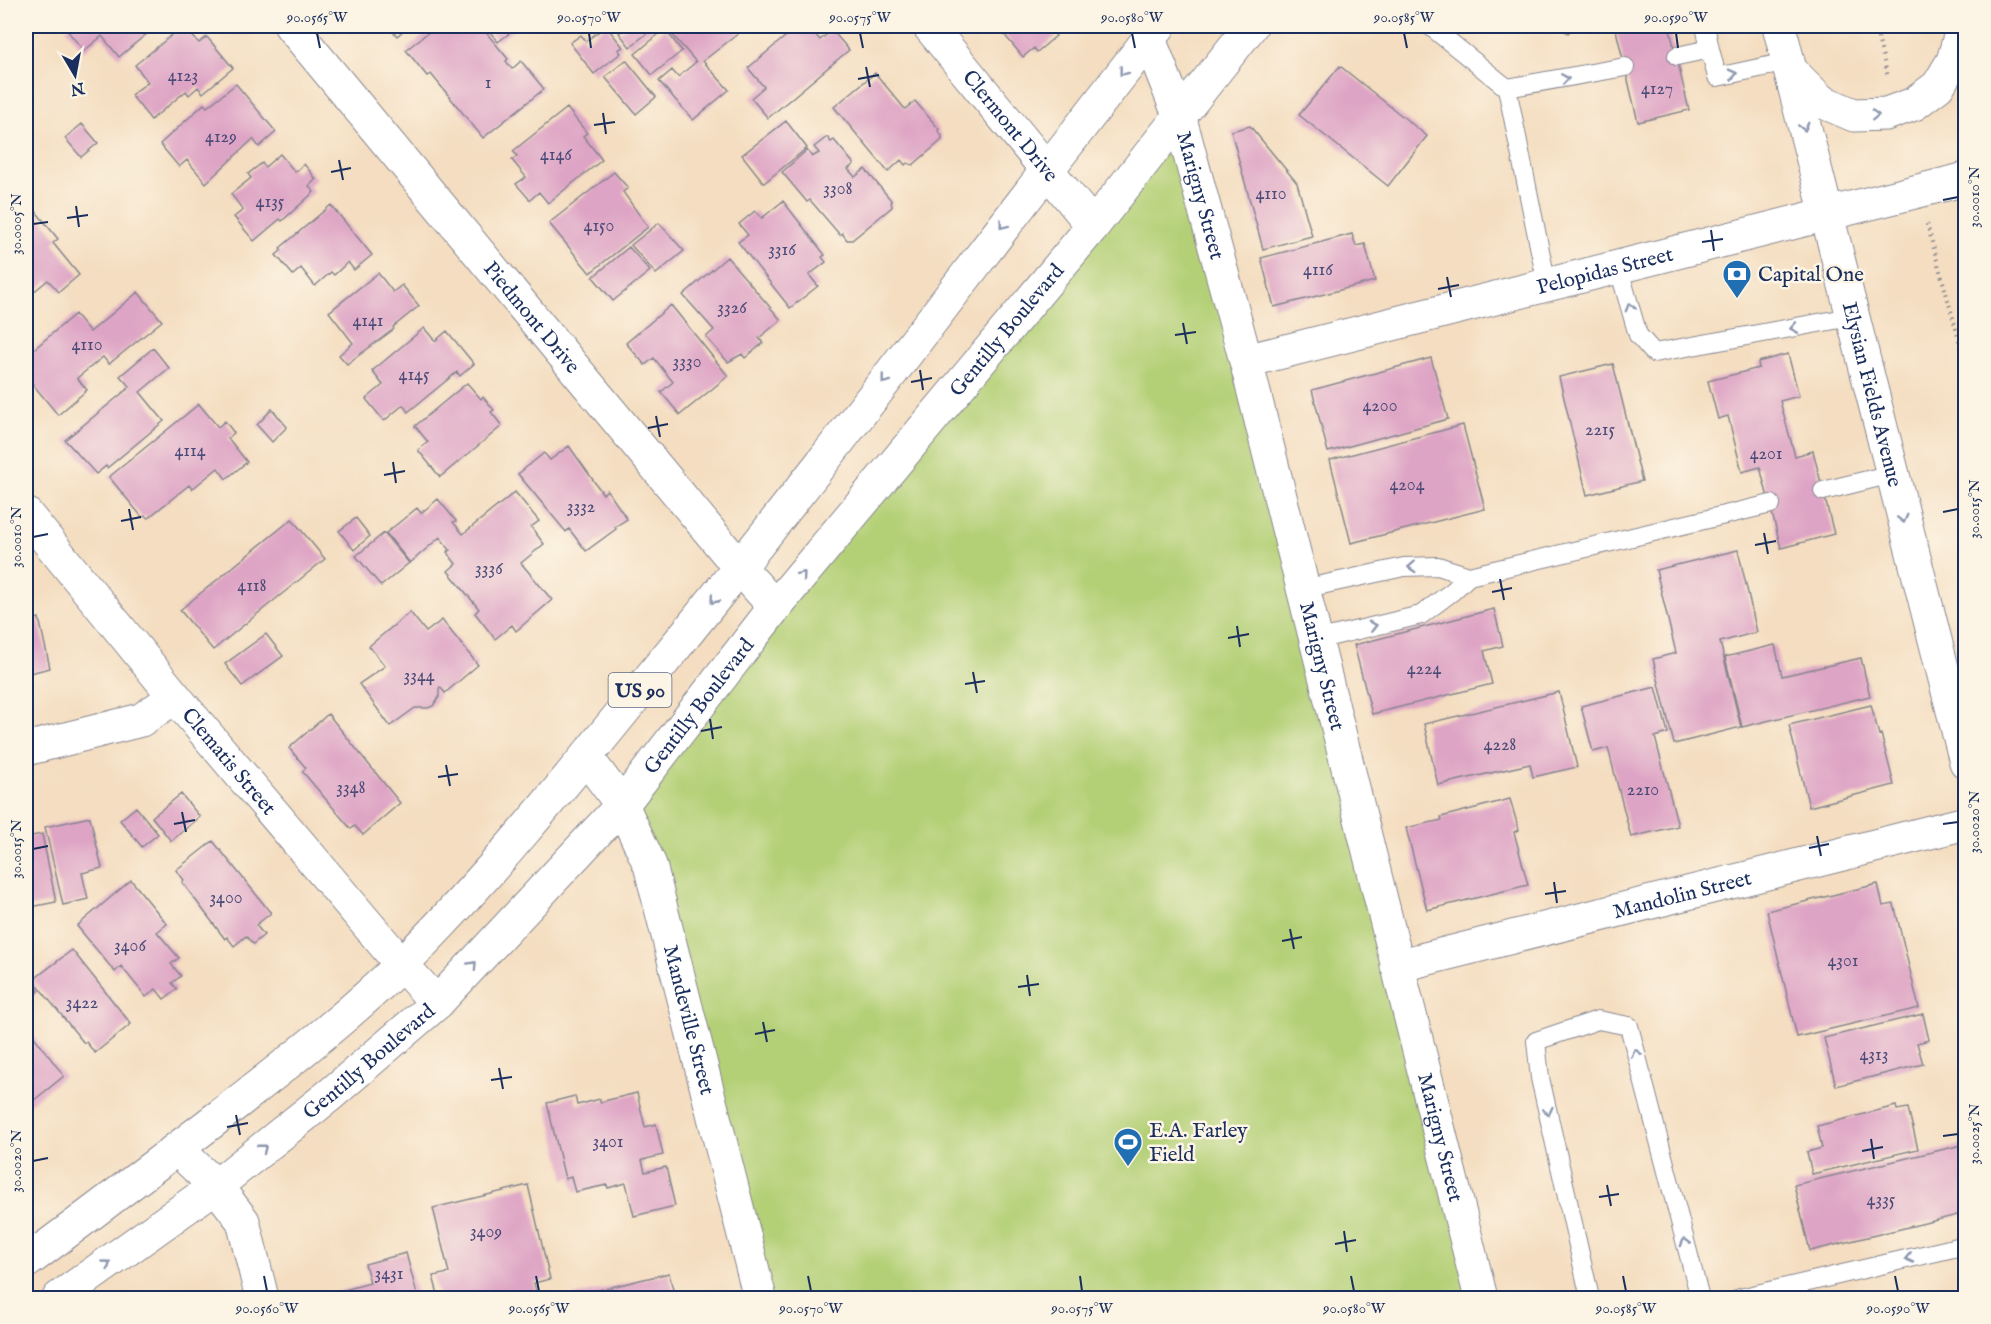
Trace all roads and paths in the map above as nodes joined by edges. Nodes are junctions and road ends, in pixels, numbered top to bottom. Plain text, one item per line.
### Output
1 (291, 26) edge
2 (929, 26) edge
3 (1251, 26) edge
4 (1430, 26) edge
5 (1705, 26) edge
6 (1779, 26) edge
7 (1875, 26) edge
8 (1154, 32) edge
9 (1962, 37) edge
10 (1710, 49) junction
11 (1677, 56) dead end
12 (1789, 66) junction
13 (1625, 67) dead end
14 (1890, 83) dead end
15 (1507, 88) junction
16 (1179, 115) junction
17 (1046, 169) junction
18 (1965, 179) edge
19 (1825, 214) junction
20 (1093, 226) junction
21 (1618, 266) junction
22 (1547, 285) junction
23 (1851, 317) junction
24 (1246, 361) junction
25 (1892, 474) junction
26 (1823, 491) dead end
27 (1771, 504) dead end
28 (26, 514) edge
29 (740, 568) junction
30 (1469, 576) junction
31 (1303, 589) junction
32 (775, 607) junction
33 (1316, 640) junction
34 (175, 697) junction
35 (26, 749) edge
36 (586, 757) junction
37 (1965, 762) edge
38 (622, 805) junction
39 (1965, 823) edge
40 (401, 964) junction
41 (1397, 966) junction
42 (437, 1003) junction
43 (177, 1149) junction
44 (216, 1185) junction
45 (1965, 1245) edge
46 (26, 1262) edge
47 (59, 1299) edge
48 (262, 1299) edge
49 (760, 1299) edge
50 (1481, 1299) edge
51 (1590, 1299) edge
52 (1700, 1299) edge
53 (1740, 1299) edge

1 - 29 street, Piedmont Drive
2 - 17 street, Clermont Drive
3 - 16 street, Gentilly Boulevard / US 90
4 - 15 lane
5 - 10 lane
6 - 12 street, Elysian Fields Avenue
7 - 14 path
8 - 16 street, Marigny Street
8 -> 17 street, US 90
12 -> 9 street
10 - 11 lane
10 -> 12 lane
12 -> 19 street, Elysian Fields Avenue
15 -> 13 lane
15 - 22 lane
16 - 20 street, Gentilly Boulevard / US 90
16 - 24 street, Marigny Street
17 - 20 street, Clermont Drive
17 -> 29 street, US 90
18 - 19 street, Pelopidas Street
19 - 21 street, Pelopidas Street
19 - 23 street, Elysian Fields Avenue
32 -> 20 street, Gentilly Boulevard / US 90
21 - 22 street, Pelopidas Street
23 -> 21 lane
22 - 24 street, Pelopidas Street
23 - 25 street, Elysian Fields Avenue
24 - 31 street, Marigny Street
25 - 26 lane
25 -> 37 street, Elysian Fields Avenue
27 - 30 lane
28 - 34 street, Clematis Street
29 - 32 street, Piedmont Drive
29 -> 36 street, US 90
30 -> 31 lane
33 -> 30 lane
31 - 33 street, Marigny Street
32 - 38 street, Gentilly Boulevard / US 90
33 - 41 street, Marigny Street
34 - 35 street
34 - 40 street, Clematis Street
36 - 38 street, Mandeville Street
36 - 40 street, US 90
42 -> 38 street, Gentilly Boulevard / US 90
38 - 49 street, Mandeville Street
39 - 41 street, Mandolin Street
40 - 42 street, Clematis Street
40 - 43 street, US 90
41 - 50 street, Marigny Street
44 -> 42 street, Gentilly Boulevard / US 90
43 - 44 street
43 - 46 street, US 90
47 -> 44 street, Gentilly Boulevard / US 90
44 - 48 street
45 -> 53 lane
52 -> 51 lane

